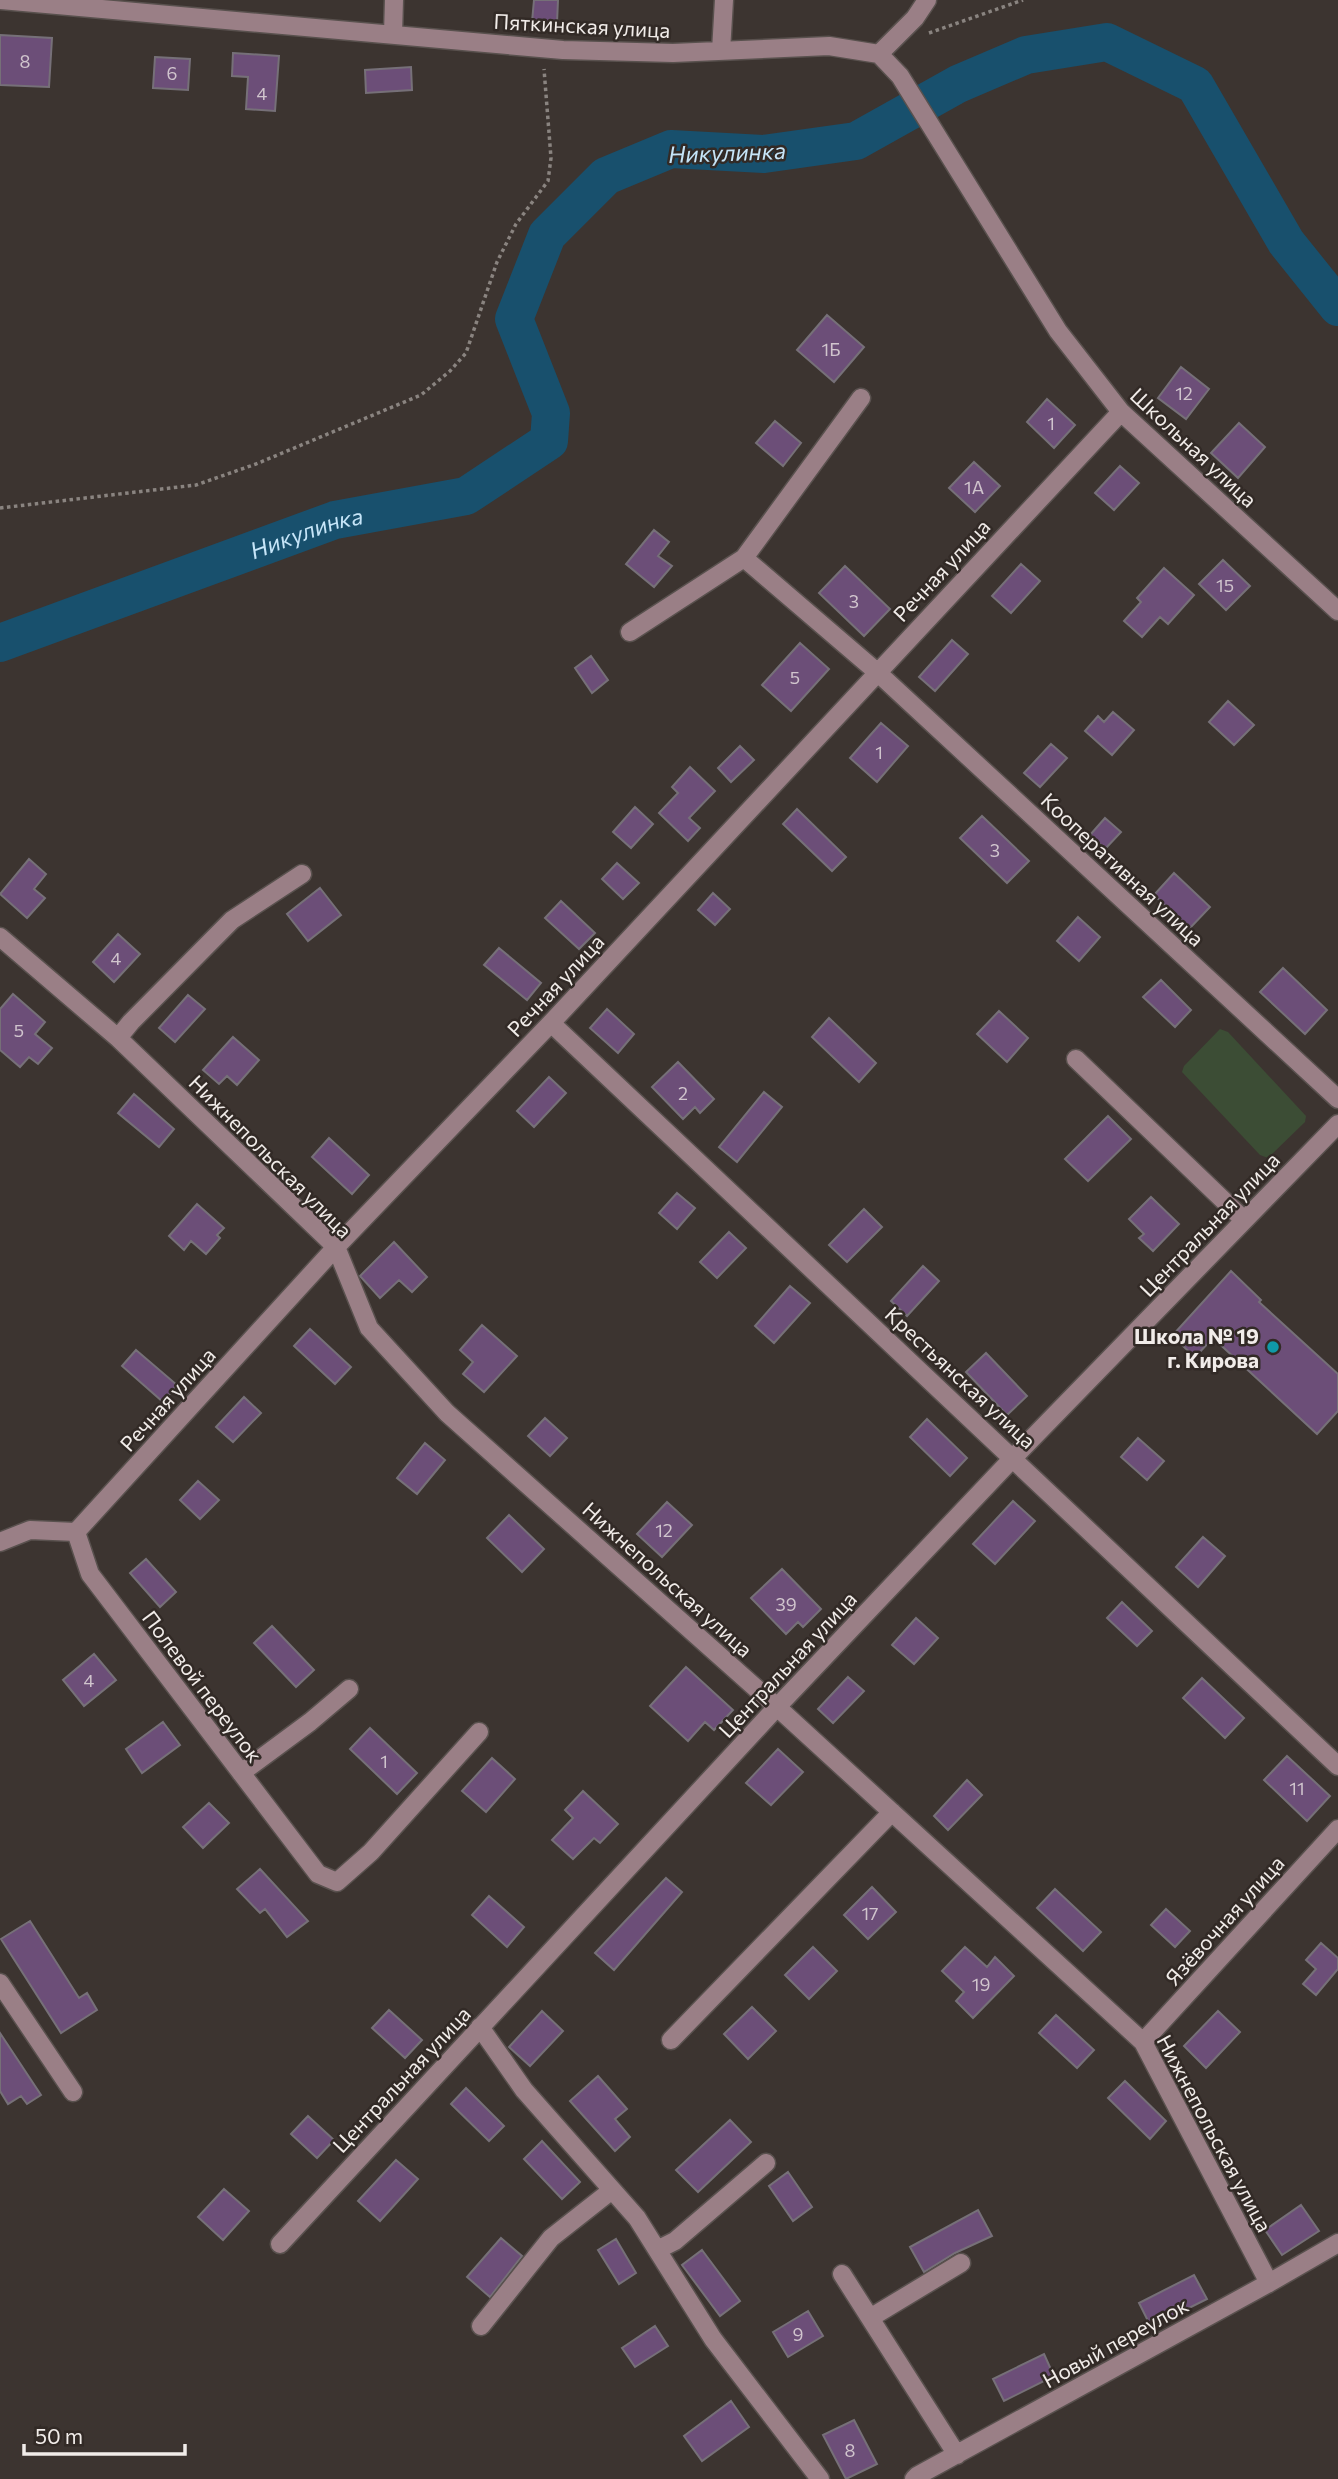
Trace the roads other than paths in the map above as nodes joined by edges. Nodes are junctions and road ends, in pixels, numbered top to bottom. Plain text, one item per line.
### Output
1 (1, 0) edge
2 (394, 0) edge
3 (724, 0) edge
4 (927, 0) edge
5 (110, 5) edge
6 (393, 34) junction
7 (721, 51) junction
8 (879, 54) junction
9 (861, 398) dead end
10 (1121, 412) junction
11 (744, 558) junction
12 (1338, 611) edge
13 (630, 632) dead end
14 (877, 672) junction
15 (302, 874) dead end
16 (0, 937) edge
17 (551, 1023) junction
18 (118, 1038) junction
19 (1076, 1059) dead end
20 (1338, 1099) edge
21 (1338, 1124) edge
22 (1244, 1220) junction
23 (336, 1248) junction
24 (1013, 1458) junction
25 (76, 1532) junction
26 (0, 1542) edge
27 (349, 1689) dead end
28 (777, 1707) junction
29 (479, 1732) dead end
30 (1338, 1766) edge
31 (241, 1773) junction
32 (891, 1812) junction
33 (1338, 1829) edge
34 (0, 1983) edge
35 (480, 2027) junction
36 (671, 2040) dead end
37 (1143, 2042) junction
38 (73, 2092) dead end
39 (766, 2163) dead end
40 (612, 2190) junction
41 (1338, 2243) edge
42 (280, 2244) dead end
43 (657, 2250) junction
44 (961, 2263) dead end
45 (842, 2274) dead end
46 (1269, 2283) junction
47 (870, 2318) junction
48 (481, 2326) dead end
49 (957, 2455) junction
50 (820, 2479) edge
51 (914, 2479) edge

1 - 5 street, Пяткинская улица
2 - 6 street
3 - 7 street
4 - 8 street
5 - 6 street, Пяткинская улица
6 - 7 street, Пяткинская улица
7 - 8 street, Пяткинская улица
8 - 10 street, Школьная улица
9 - 11 street
10 - 12 street, Школьная улица
10 - 14 street, Речная улица
11 - 13 street
11 - 14 street, Кооперативная улица
14 - 17 street, Речная улица
14 - 20 street, Кооперативная улица
15 - 18 street
16 - 18 street, Нижнепольская улица
17 - 23 street, Речная улица
17 - 24 street, Крестьянская улица
18 - 23 street, Нижнепольская улица
19 - 22 street
21 - 22 street, Центральная улица
22 - 24 street, Центральная улица
23 - 25 street, Речная улица
23 - 28 street, Нижнепольская улица
24 - 28 street, Центральная улица
24 - 30 street, Крестьянская улица
25 - 26 street
25 - 31 street, Полевой переулок
27 - 31 street
28 - 32 street, Нижнепольская улица
28 - 35 street, Центральная улица
29 - 31 street, Полевой переулок
32 - 36 street
32 - 37 street, Нижнепольская улица
33 - 37 street, Язёвочная улица
34 - 38 street
35 - 40 street
35 - 42 street, Центральная улица
37 - 46 street, Нижнепольская улица
39 - 43 street
40 - 43 street
40 - 48 street
41 - 46 street, Новый переулок
43 - 50 street
44 - 47 street
45 - 47 street
46 - 49 street, Новый переулок
47 - 49 street
49 - 51 street, Новый переулок

